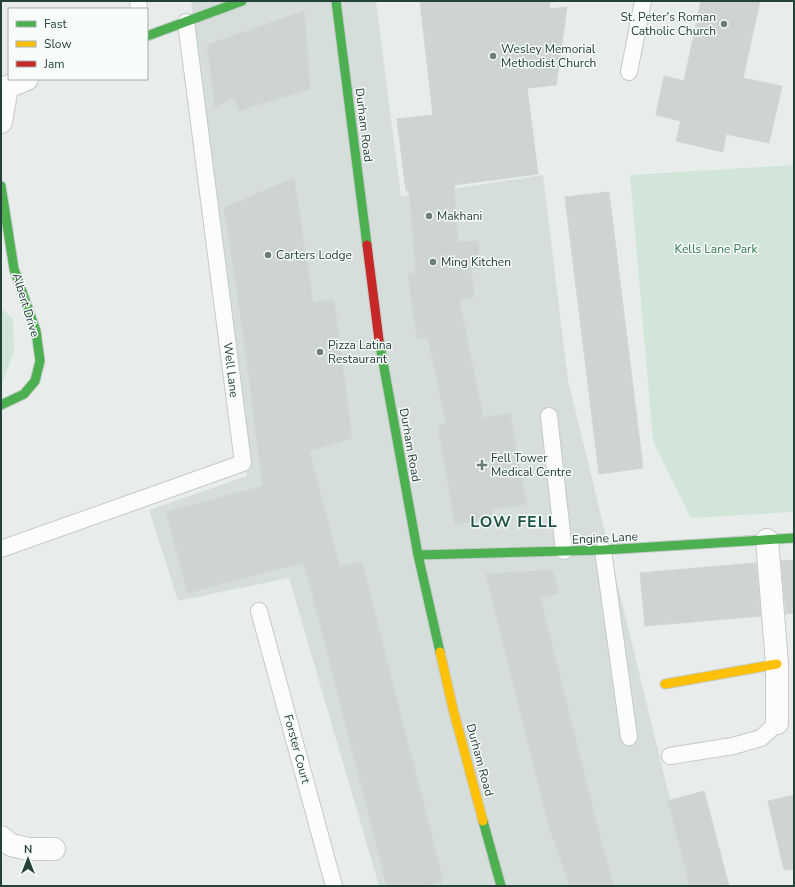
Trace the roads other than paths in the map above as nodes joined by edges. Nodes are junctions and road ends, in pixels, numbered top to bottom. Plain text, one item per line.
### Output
1 (242, 1) edge
2 (336, 1) edge
3 (643, 1) edge
4 (186, 22) junction
5 (148, 36) edge
6 (629, 72) dead end
7 (24, 80) edge
8 (4, 87) edge
9 (1, 122) edge
10 (1, 186) edge
11 (8, 271) edge
12 (1, 405) edge
13 (549, 416) dead end
14 (794, 538) edge
15 (767, 540) junction
16 (1, 550) edge
17 (603, 550) junction
18 (564, 551) junction
19 (418, 556) junction
20 (259, 611) dead end
21 (776, 664) junction
22 (665, 684) dead end
23 (777, 722) joint
24 (629, 737) dead end
25 (670, 756) dead end
26 (1, 837) edge
27 (54, 849) dead end
28 (334, 886) edge
29 (501, 886) edge

1 - 4 main road
2 - 19 main road, Durham Road
3 - 6 lane
4 - 5 main road
4 - 16 lane, Well Lane
7 - 8 street
8 - 9 street
10 - 11 main road, Albert Drive
11 - 12 main road, Albert Drive
13 - 18 lane
14 - 15 main road, Engine Lane
15 - 17 main road, Engine Lane
15 - 21 street
17 - 18 main road, Engine Lane
17 - 24 lane
18 - 19 main road, Engine Lane
19 - 29 main road, Durham Road
20 - 28 lane, Forster Court
21 - 22 main road
21 - 23 street
23 - 25 lane
26 - 27 street

